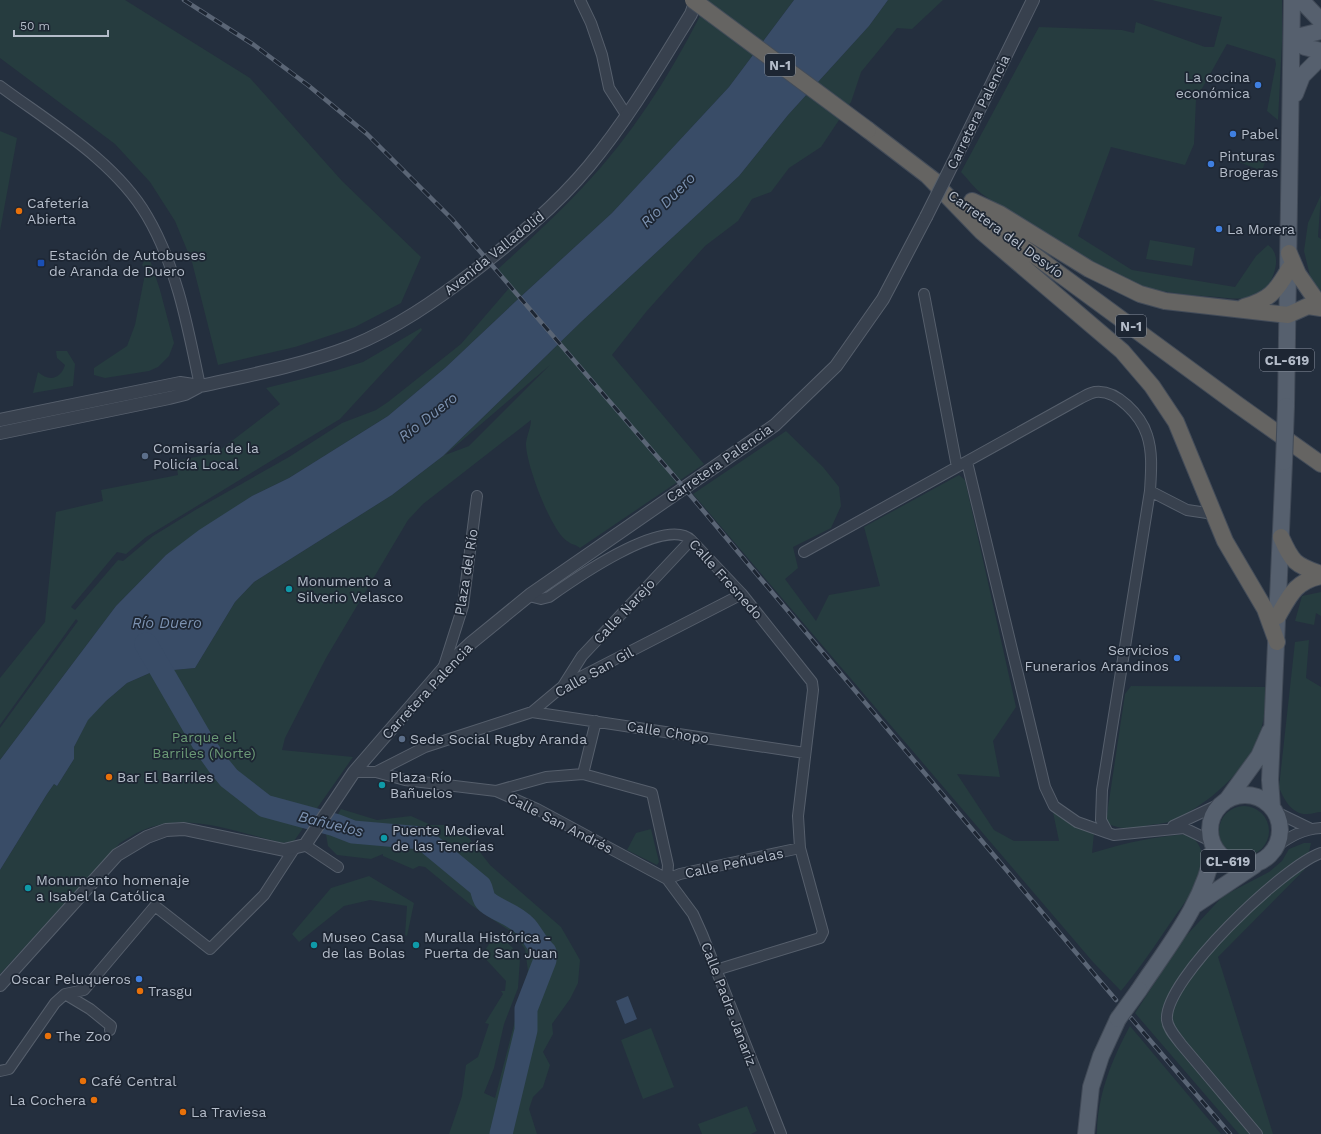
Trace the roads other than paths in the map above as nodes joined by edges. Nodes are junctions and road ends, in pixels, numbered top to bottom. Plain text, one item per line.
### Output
1 (580, 0) edge
2 (694, 0) edge
3 (1033, 0) edge
4 (1292, 0) edge
5 (1301, 0) edge
6 (1321, 21) edge
7 (1321, 32) edge
8 (1293, 40) junction
9 (1321, 51) edge
10 (1321, 57) edge
11 (0, 86) edge
12 (1292, 102) junction
13 (627, 116) junction
14 (927, 175) junction
15 (942, 187) junction
16 (1289, 253) junction
17 (1288, 269) junction
18 (924, 294) dead end
19 (1321, 308) edge
20 (1236, 309) junction
21 (1288, 314) junction
22 (200, 386) junction
23 (0, 420) edge
24 (0, 433) edge
25 (967, 462) junction
26 (1321, 464) edge
27 (957, 467) junction
28 (1150, 491) junction
29 (477, 496) dead end
30 (1214, 514) junction
31 (1281, 536) junction
32 (691, 540) junction
33 (804, 552) dead end
34 (1321, 575) edge
35 (742, 594) junction
36 (529, 596) junction
37 (1278, 616) junction
38 (1277, 642) junction
39 (443, 669) junction
40 (563, 686) junction
41 (532, 712) junction
42 (1274, 718) junction
43 (596, 721) junction
44 (805, 753) junction
45 (354, 772) junction
46 (376, 772) junction
47 (583, 774) junction
48 (496, 791) junction
49 (1224, 802) junction
50 (1273, 809) junction
51 (1170, 828) junction
52 (1318, 828) edge
53 (1108, 833) junction
54 (304, 843) junction
55 (1212, 844) junction
56 (1277, 846) junction
57 (800, 848) junction
58 (1321, 853) edge
59 (1255, 865) junction
60 (338, 867) dead end
61 (667, 879) junction
62 (1195, 905) junction
63 (716, 970) junction
64 (0, 985) edge
65 (65, 994) junction
66 (110, 1030) dead end
67 (0, 1071) edge
68 (781, 1134) edge
69 (1086, 1134) edge
70 (1257, 1134) edge

1 - 13 street
2 - 13 street, Avenida Valladolid
2 - 14 highway, Carretera del Desvío / N-1, bridge
3 - 36 street, Carretera Palencia, bridge
4 - 8 main road, CL-619
5 - 6 main road
7 - 8 main road
8 - 9 main road
8 - 12 main road, CL-619
10 - 12 main road
11 - 22 street
12 - 16 main road, CL-619
13 - 22 street, Avenida Valladolid
14 - 15 highway, Carretera del Desvío
14 - 30 highway, N-1
15 - 20 highway, N-1
15 - 26 highway, Carretera del Desvío / N-1
16 - 17 main road, CL-619
16 - 19 highway, N-1
17 - 20 highway
17 - 21 main road, CL-619
18 - 27 street
19 - 21 highway, N-1
20 - 21 highway, N-1
21 - 31 main road, CL-619, bridge
22 - 23 street
22 - 24 street
25 - 27 street
25 - 28 street
25 - 53 street
27 - 33 street
28 - 30 street
28 - 53 street
29 - 39 street, Plaza del Río
30 - 38 highway, N-1
31 - 34 highway
31 - 37 main road, CL-619
32 - 35 street, Calle Fresnedo
32 - 36 street, Calle Fresnedo
32 - 40 street, Calle Narejo
34 - 37 highway
35 - 40 street, Calle San Gil
35 - 44 street, Calle Fresnedo
36 - 39 street, Carretera Palencia
37 - 38 main road, CL-619
38 - 42 main road, CL-619
39 - 45 street, Carretera Palencia
40 - 41 street, Calle San Gil
41 - 43 street, Calle Chopo
41 - 46 street, Calle San Gil
42 - 49 main road, CL-619
42 - 50 main road, CL-619
43 - 44 street, Calle Chopo
43 - 47 street
44 - 57 street
45 - 46 street, Calle San Gil
45 - 54 street, Carretera Palencia
46 - 48 street, Calle San Andrés
47 - 48 street
47 - 61 street
48 - 61 street, Calle San Andrés
49 - 50 main road
49 - 51 street
49 - 55 main road, CL-619
50 - 52 street
50 - 56 main road, CL-619
51 - 53 street
51 - 55 street
52 - 56 street
54 - 60 street
54 - 64 street
54 - 65 street
55 - 59 main road, CL-619
55 - 62 main road, CL-619
56 - 59 main road, CL-619
57 - 61 street, Calle Peñuelas
57 - 63 street
58 - 70 street
59 - 62 main road, CL-619
61 - 63 street, Calle Padre Janariz
62 - 69 main road, CL-619, bridge
63 - 68 street, Calle Padre Janariz
65 - 66 street
65 - 67 street

